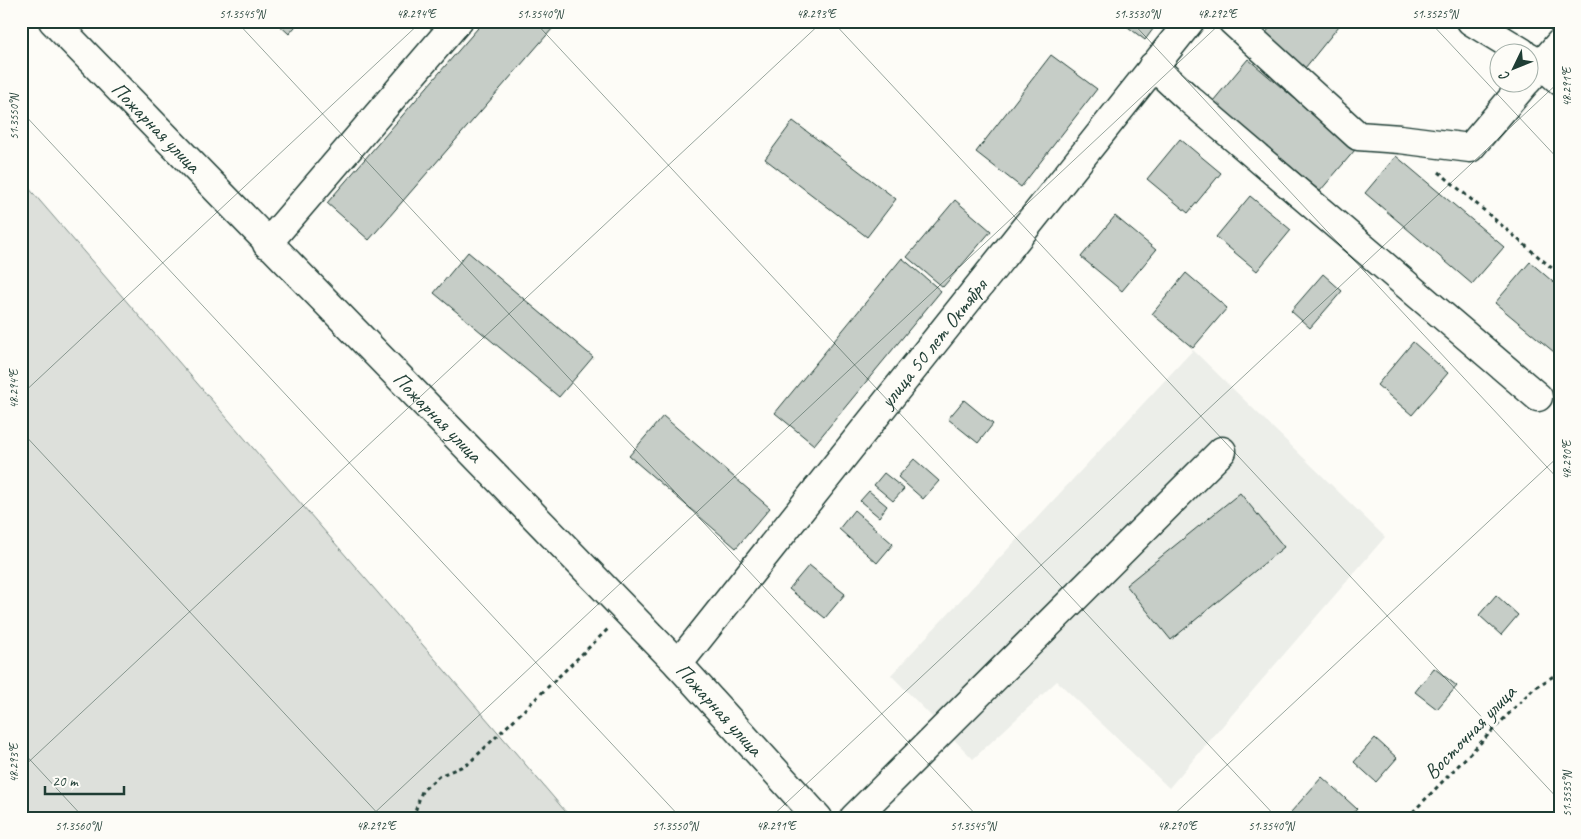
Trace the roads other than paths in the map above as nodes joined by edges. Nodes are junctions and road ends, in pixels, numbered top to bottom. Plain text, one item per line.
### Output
1 (53, 21) edge
2 (458, 21) edge
3 (1190, 21) edge
4 (1232, 21) edge
5 (1471, 21) edge
6 (1498, 42) edge
7 (1560, 43) edge
8 (1153, 66) junction
9 (1538, 66) edge
10 (1516, 92) edge
11 (268, 244) junction
12 (1538, 397) dead end
13 (1222, 450) dead end
14 (678, 664) junction
15 (818, 818) edge
16 (854, 818) edge

1 - 11 street, Пожарная улица
2 - 11 street
3 - 8 street, улица 50 лет Октября
4 - 10 street
5 - 6 street
7 - 9 street
8 - 12 street
8 - 14 street, улица 50 лет Октября
11 - 14 street, Пожарная улица
13 - 16 street
14 - 15 street, Пожарная улица

